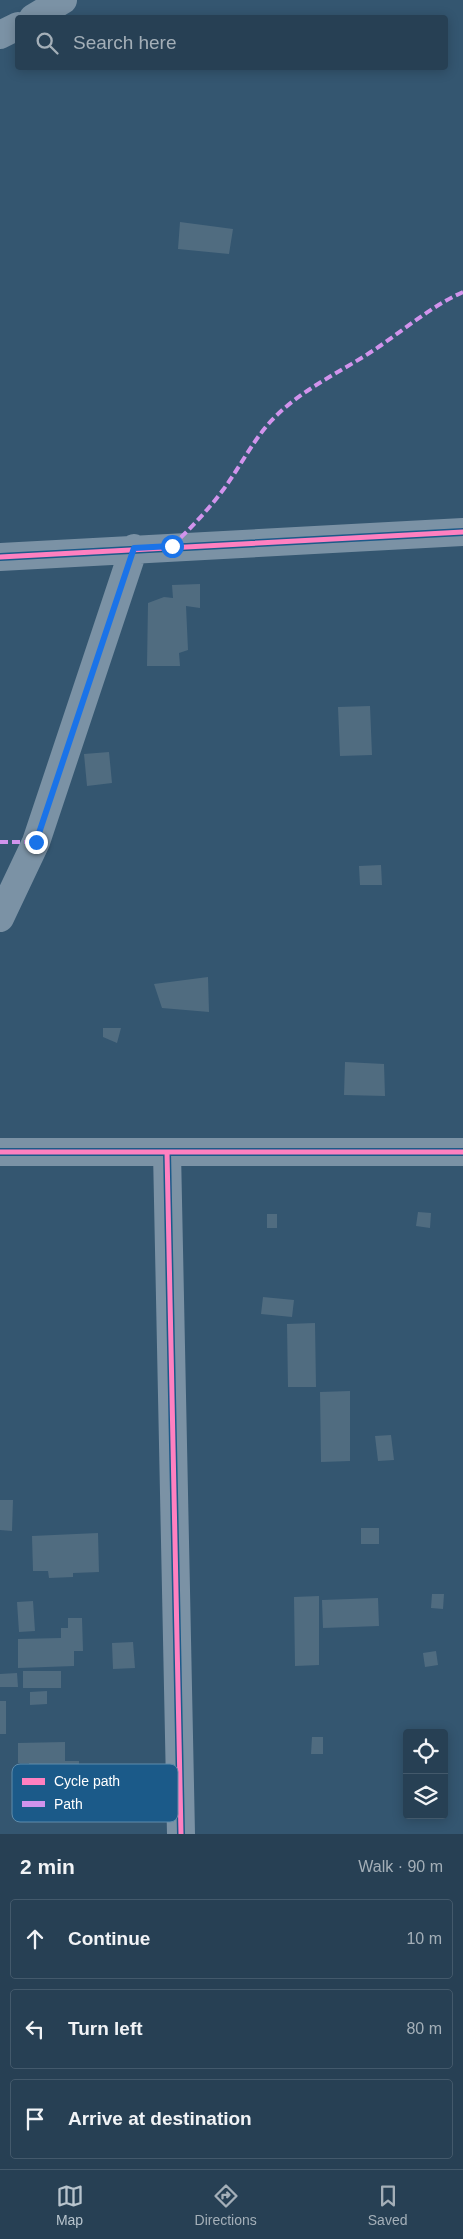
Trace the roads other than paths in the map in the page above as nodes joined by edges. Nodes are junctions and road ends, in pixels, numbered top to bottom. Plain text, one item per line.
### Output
1 (63, 0) edge
2 (38, 15) edge
3 (15, 28) edge
4 (0, 35) edge
5 (461, 530) edge
6 (134, 548) junction
7 (0, 556) edge
8 (0, 918) edge
9 (0, 1152) edge
10 (166, 1152) junction
11 (463, 1152) edge
12 (181, 1834) edge

1 - 2 street
3 - 4 street
5 - 6 street
6 - 7 street
6 - 8 street
9 - 10 street
10 - 11 street
10 - 12 street

